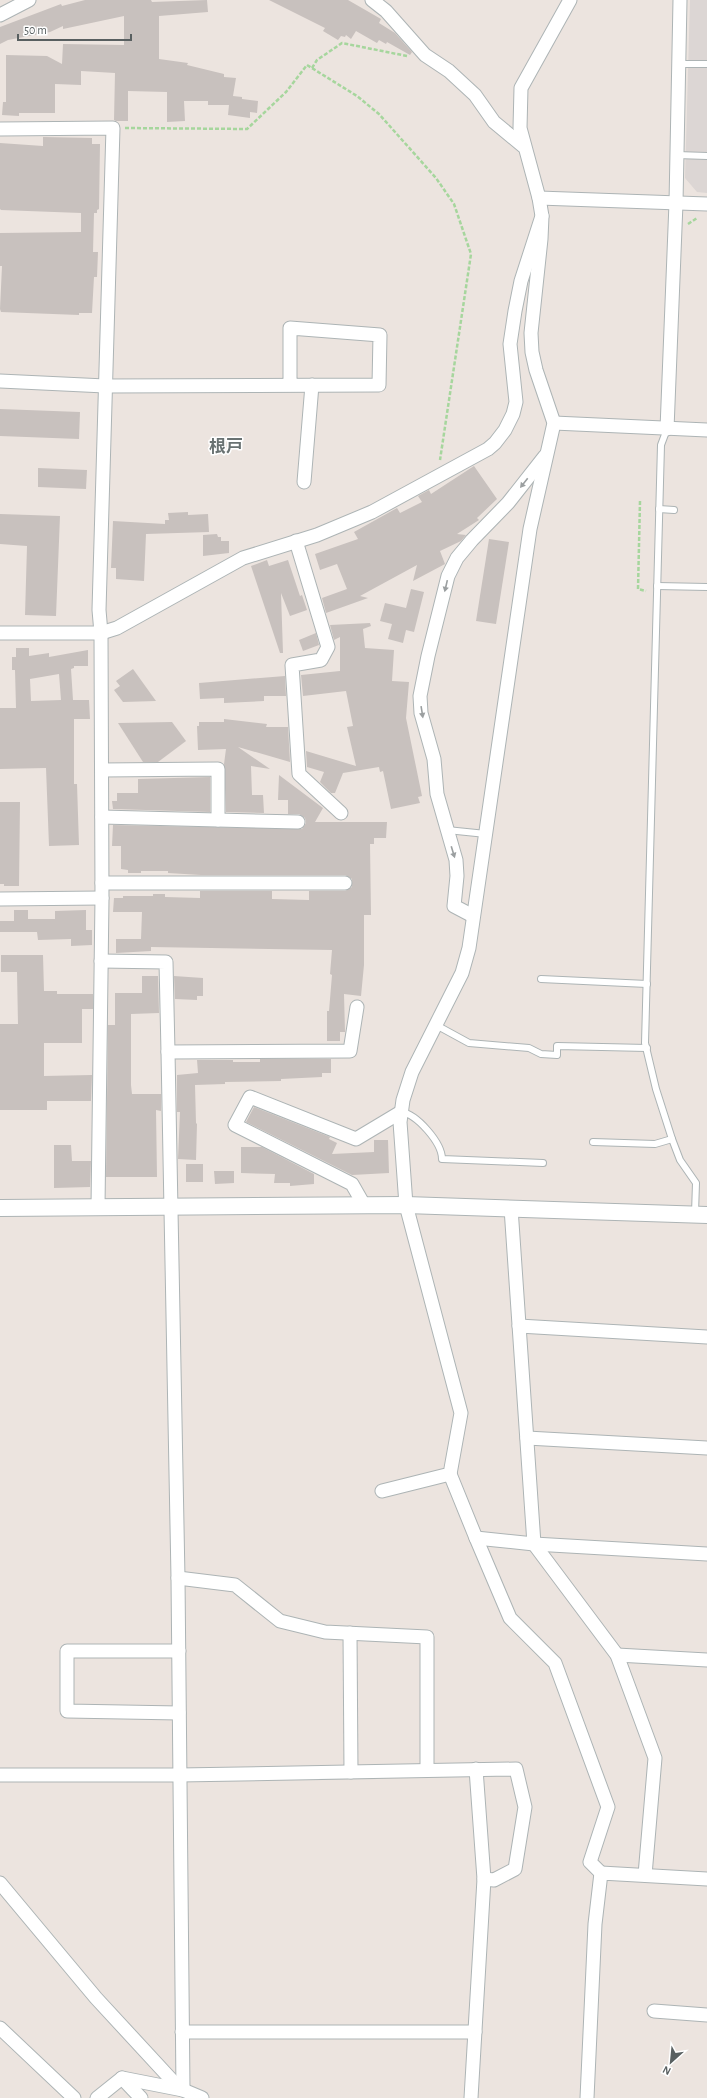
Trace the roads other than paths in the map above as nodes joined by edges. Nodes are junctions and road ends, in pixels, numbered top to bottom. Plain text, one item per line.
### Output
1 (29, 0) edge
2 (372, 0) edge
3 (570, 0) edge
4 (680, 0) edge
5 (0, 15) edge
6 (679, 64) junction
7 (707, 64) edge
8 (0, 129) edge
9 (523, 146) junction
10 (677, 155) junction
11 (707, 156) edge
12 (539, 198) junction
13 (676, 203) junction
14 (707, 204) edge
15 (542, 216) junction
16 (0, 381) edge
17 (290, 385) junction
18 (312, 385) junction
19 (105, 386) junction
20 (554, 423) junction
21 (667, 429) junction
22 (707, 430) edge
23 (548, 453) junction
24 (304, 482) dead end
25 (659, 509) junction
26 (674, 510) dead end
27 (296, 541) junction
28 (657, 586) junction
29 (707, 587) edge
30 (101, 632) junction
31 (0, 634) edge
32 (102, 770) junction
33 (341, 813) dead end
34 (102, 817) junction
35 (218, 820) junction
36 (298, 822) dead end
37 (447, 830) junction
38 (486, 834) junction
39 (102, 883) junction
40 (345, 883) dead end
41 (102, 898) junction
42 (0, 899) edge
43 (473, 916) junction
44 (101, 961) junction
45 (541, 979) dead end
46 (647, 984) junction
47 (357, 1007) dead end
48 (436, 1025) junction
49 (647, 1048) junction
50 (168, 1052) junction
51 (402, 1112) junction
52 (672, 1139) junction
53 (593, 1142) dead end
54 (543, 1163) dead end
55 (364, 1205) junction
56 (406, 1205) junction
57 (98, 1207) junction
58 (172, 1207) junction
59 (0, 1208) edge
60 (511, 1208) junction
61 (701, 1215) edge
62 (519, 1326) junction
63 (707, 1337) edge
64 (527, 1438) junction
65 (707, 1448) edge
66 (450, 1474) junction
67 (382, 1491) dead end
68 (476, 1538) junction
69 (534, 1544) junction
70 (707, 1554) edge
71 (178, 1578) junction
72 (350, 1633) junction
73 (179, 1651) junction
74 (616, 1655) junction
75 (707, 1660) edge
76 (179, 1713) junction
77 (476, 1769) junction
78 (427, 1770) junction
79 (351, 1772) junction
80 (0, 1775) edge
81 (179, 1775) junction
82 (601, 1873) junction
83 (645, 1875) junction
84 (484, 1879) junction
85 (707, 1879) edge
86 (0, 1883) edge
87 (654, 2011) dead end
88 (707, 2015) edge
89 (0, 2028) edge
90 (182, 2032) junction
91 (474, 2032) junction
92 (122, 2078) junction
93 (182, 2090) junction
94 (74, 2098) edge
95 (97, 2098) edge
96 (141, 2098) edge
97 (202, 2098) edge
98 (471, 2098) edge
99 (587, 2098) edge

1 - 5 street
2 - 9 street
3 - 9 street
4 - 6 street
6 - 7 lane
6 - 10 street
8 - 19 street
9 - 12 street
10 - 11 lane
10 - 13 street
12 - 13 street
12 - 15 street
13 - 14 street
13 - 21 street
15 - 20 street
15 - 27 street
16 - 19 street
17 - 18 street
17 - 18 street
17 - 19 street
18 - 24 street
19 - 30 street
20 - 21 street
20 - 23 street
21 - 22 street
21 - 25 lane
23 -> 37 street
23 - 38 street
25 - 26 lane
25 - 28 lane
27 - 30 street
27 - 33 street
28 - 29 lane
28 - 46 lane
30 - 31 street
30 - 32 street
32 - 34 street
32 - 35 street
34 - 35 street
34 - 39 street
35 - 36 street
37 - 38 lane
37 -> 43 street
38 - 43 street
39 - 40 street
39 - 41 street
41 - 42 street
41 - 44 street
43 - 48 street
44 - 50 street
44 - 57 street
45 - 46 lane
46 - 49 lane
47 - 50 street
48 - 49 lane
48 - 51 street
49 - 52 lane
50 - 58 street
51 - 54 lane
51 - 55 street
51 - 56 street
52 - 53 lane
52 - 61 lane
55 - 56 street
55 - 58 street
56 - 60 street
56 - 66 street
57 - 58 street
57 - 59 street
58 - 71 street
60 - 61 street
60 - 62 street
62 - 63 street
62 - 64 street
64 - 65 street
64 - 69 street
66 - 67 street
66 - 68 street
68 - 69 street
68 - 82 street
69 - 70 street
69 - 74 street
71 - 72 street
71 - 73 street
72 - 78 street
72 - 79 street
73 - 76 street
73 - 76 street
74 - 75 street
74 - 83 street
76 - 81 street
77 - 78 street
77 - 84 street
77 - 84 street
78 - 79 street
79 - 81 street
80 - 81 street
81 - 90 street
82 - 83 street
82 - 99 street
83 - 85 street
84 - 91 street
86 - 93 street
87 - 88 street
89 - 94 street
90 - 91 street
90 - 93 street
91 - 98 street
92 - 93 street
92 - 95 street
92 - 96 street
93 - 97 street

